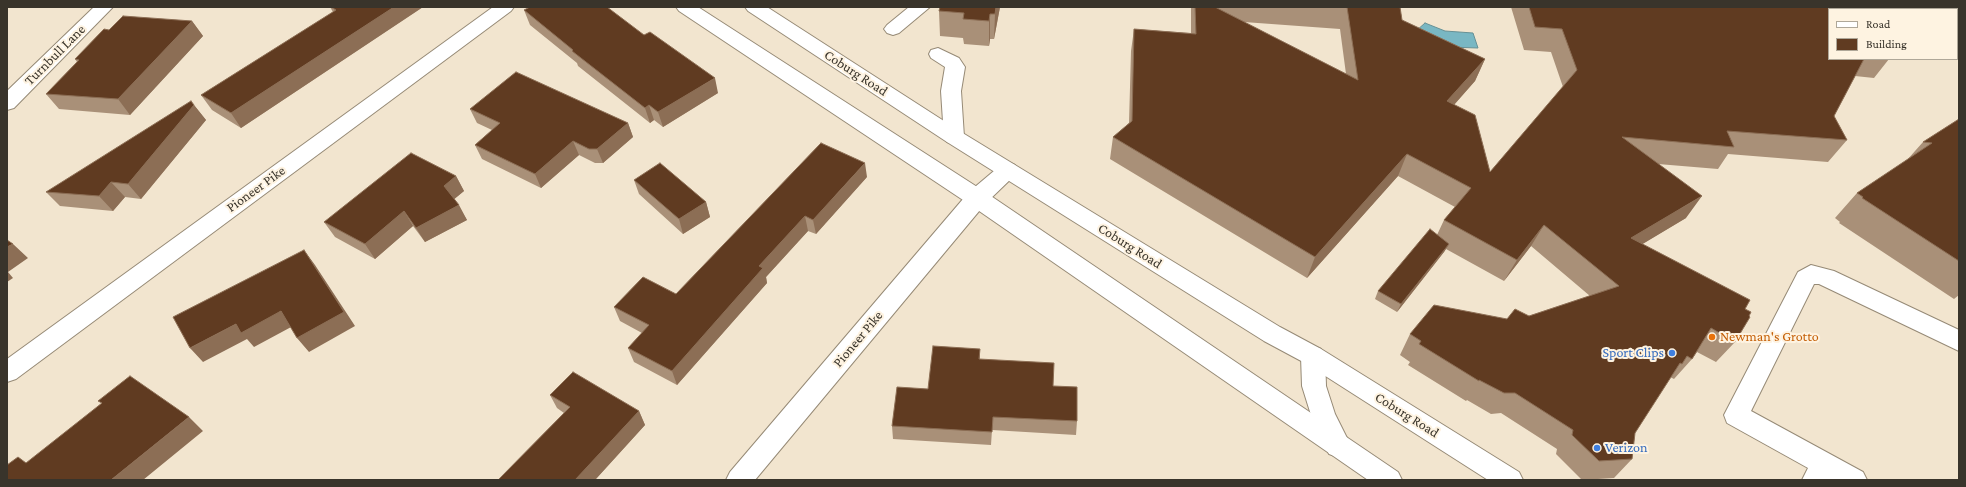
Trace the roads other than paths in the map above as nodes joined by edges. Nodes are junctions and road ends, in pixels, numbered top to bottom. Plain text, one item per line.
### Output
1 (104, 7) edge
2 (506, 7) edge
3 (685, 7) edge
4 (754, 7) edge
5 (921, 7) edge
6 (892, 29) dead end
7 (938, 54) dead end
8 (7, 103) edge
9 (954, 137) junction
10 (1008, 170) junction
11 (977, 198) junction
12 (1959, 340) edge
13 (1313, 356) junction
14 (7, 372) edge
15 (1338, 446) junction
16 (1819, 471) edge
17 (739, 480) edge
18 (1389, 480) edge
19 (1510, 480) edge
20 (1854, 480) edge

1 - 8 main road, Turnbull Lane
2 - 14 main road, Pioneer Pike
3 - 11 main road
4 - 9 main road, Coburg Road
5 - 6 main road
7 - 9 main road
9 - 10 main road, Coburg Road
10 - 11 main road, Pioneer Pike
10 - 13 main road, Coburg Road
11 - 15 main road
11 - 17 main road, Pioneer Pike
12 - 16 main road
13 - 15 main road
13 - 19 main road, Coburg Road
15 - 18 main road
16 - 20 main road

